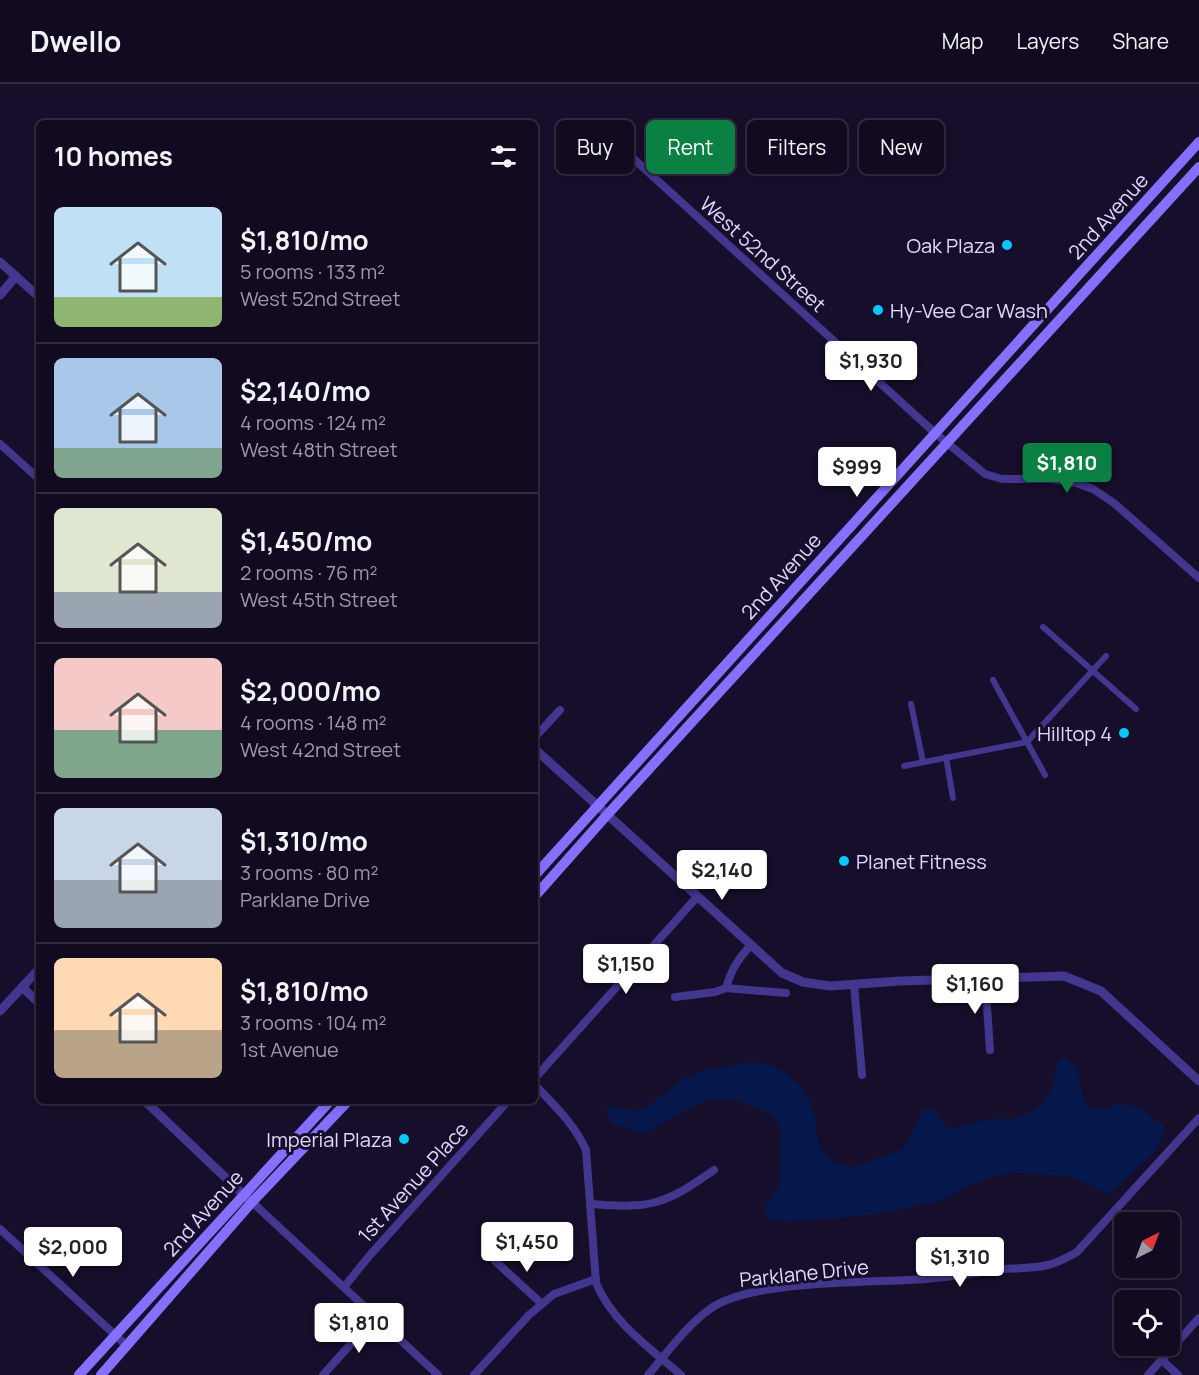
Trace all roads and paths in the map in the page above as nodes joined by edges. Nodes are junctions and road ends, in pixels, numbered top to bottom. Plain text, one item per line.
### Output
1 (1199, 142) edge
2 (634, 159) edge
3 (1199, 167) edge
4 (0, 262) edge
5 (16, 276) junction
6 (36, 294) edge
7 (0, 295) edge
8 (935, 433) junction
9 (0, 444) edge
10 (947, 444) junction
11 (36, 476) edge
12 (1199, 578) edge
13 (1043, 627) dead end
14 (1106, 656) dead end
15 (1092, 671) junction
16 (993, 680) dead end
17 (911, 704) dead end
18 (1136, 709) dead end
19 (560, 710) dead end
20 (538, 734) edge
21 (1027, 742) junction
22 (538, 752) edge
23 (946, 757) junction
24 (923, 762) junction
25 (904, 766) dead end
26 (1045, 775) dead end
27 (953, 798) dead end
28 (597, 806) junction
29 (607, 815) junction
30 (538, 872) edge
31 (538, 894) edge
32 (697, 897) junction
33 (751, 945) junction
34 (36, 972) edge
35 (985, 978) junction
36 (854, 985) junction
37 (22, 987) junction
38 (726, 988) junction
39 (786, 993) dead end
40 (675, 997) dead end
41 (36, 1000) edge
42 (0, 1011) edge
43 (990, 1050) dead end
44 (538, 1075) edge
45 (862, 1075) dead end
46 (1199, 1081) edge
47 (538, 1088) edge
48 (148, 1104) edge
49 (327, 1104) edge
50 (345, 1104) edge
51 (505, 1104) edge
52 (1199, 1118) edge
53 (714, 1170) dead end
54 (248, 1199) junction
55 (590, 1204) junction
56 (0, 1229) edge
57 (495, 1261) dead end
58 (596, 1279) junction
59 (344, 1287) junction
60 (542, 1304) junction
61 (376, 1316) junction
62 (1199, 1318) edge
63 (116, 1335) junction
64 (127, 1346) junction
65 (662, 1358) junction
66 (1162, 1360) junction
67 (79, 1375) edge
68 (101, 1375) edge
69 (323, 1375) edge
70 (438, 1375) edge
71 (474, 1375) edge
72 (648, 1375) edge
73 (681, 1375) edge
74 (1149, 1375) edge
75 (1178, 1375) edge

1 - 8 main road, 2nd Avenue
2 - 8 street, West 52nd Street
3 - 10 main road, 2nd Avenue
4 - 5 street
5 - 6 street
5 - 7 street
8 - 10 street, West 52nd Street
8 - 28 main road, 2nd Avenue
9 - 11 street
10 - 12 street, West 52nd Street
10 - 29 main road, 2nd Avenue
13 - 15 street
14 - 15 street
15 - 18 street
15 - 21 street
16 - 21 street
17 - 24 street
19 - 20 street
21 - 23 street
21 - 26 street
22 - 28 street
23 - 24 street
23 - 27 street
24 - 25 street
28 - 29 street
28 - 30 main road, 2nd Avenue
29 - 31 main road, 2nd Avenue
29 - 32 street
32 - 33 street
32 - 44 street
33 - 36 street
33 - 38 street
34 - 37 street
35 - 36 street
35 - 43 street
35 - 46 street
36 - 45 street
37 - 41 street
37 - 42 street
38 - 39 street
38 - 40 street
47 - 55 street
48 - 54 street
49 - 54 main road, 2nd Avenue
50 - 54 main road, 2nd Avenue
51 - 59 street, 1st Avenue Place
52 - 65 street, Parklane Drive
53 - 55 street
54 - 59 street
54 - 63 main road, 2nd Avenue
54 - 64 main road, 2nd Avenue
55 - 58 street
56 - 63 street
57 - 60 street
58 - 60 street
58 - 65 street
59 - 61 street
60 - 71 street
61 - 69 street
61 - 70 street
62 - 66 street
63 - 64 street
63 - 67 main road, 2nd Avenue
64 - 68 main road, 2nd Avenue
65 - 72 street, Parklane Drive
65 - 73 street
66 - 74 street
66 - 75 street

